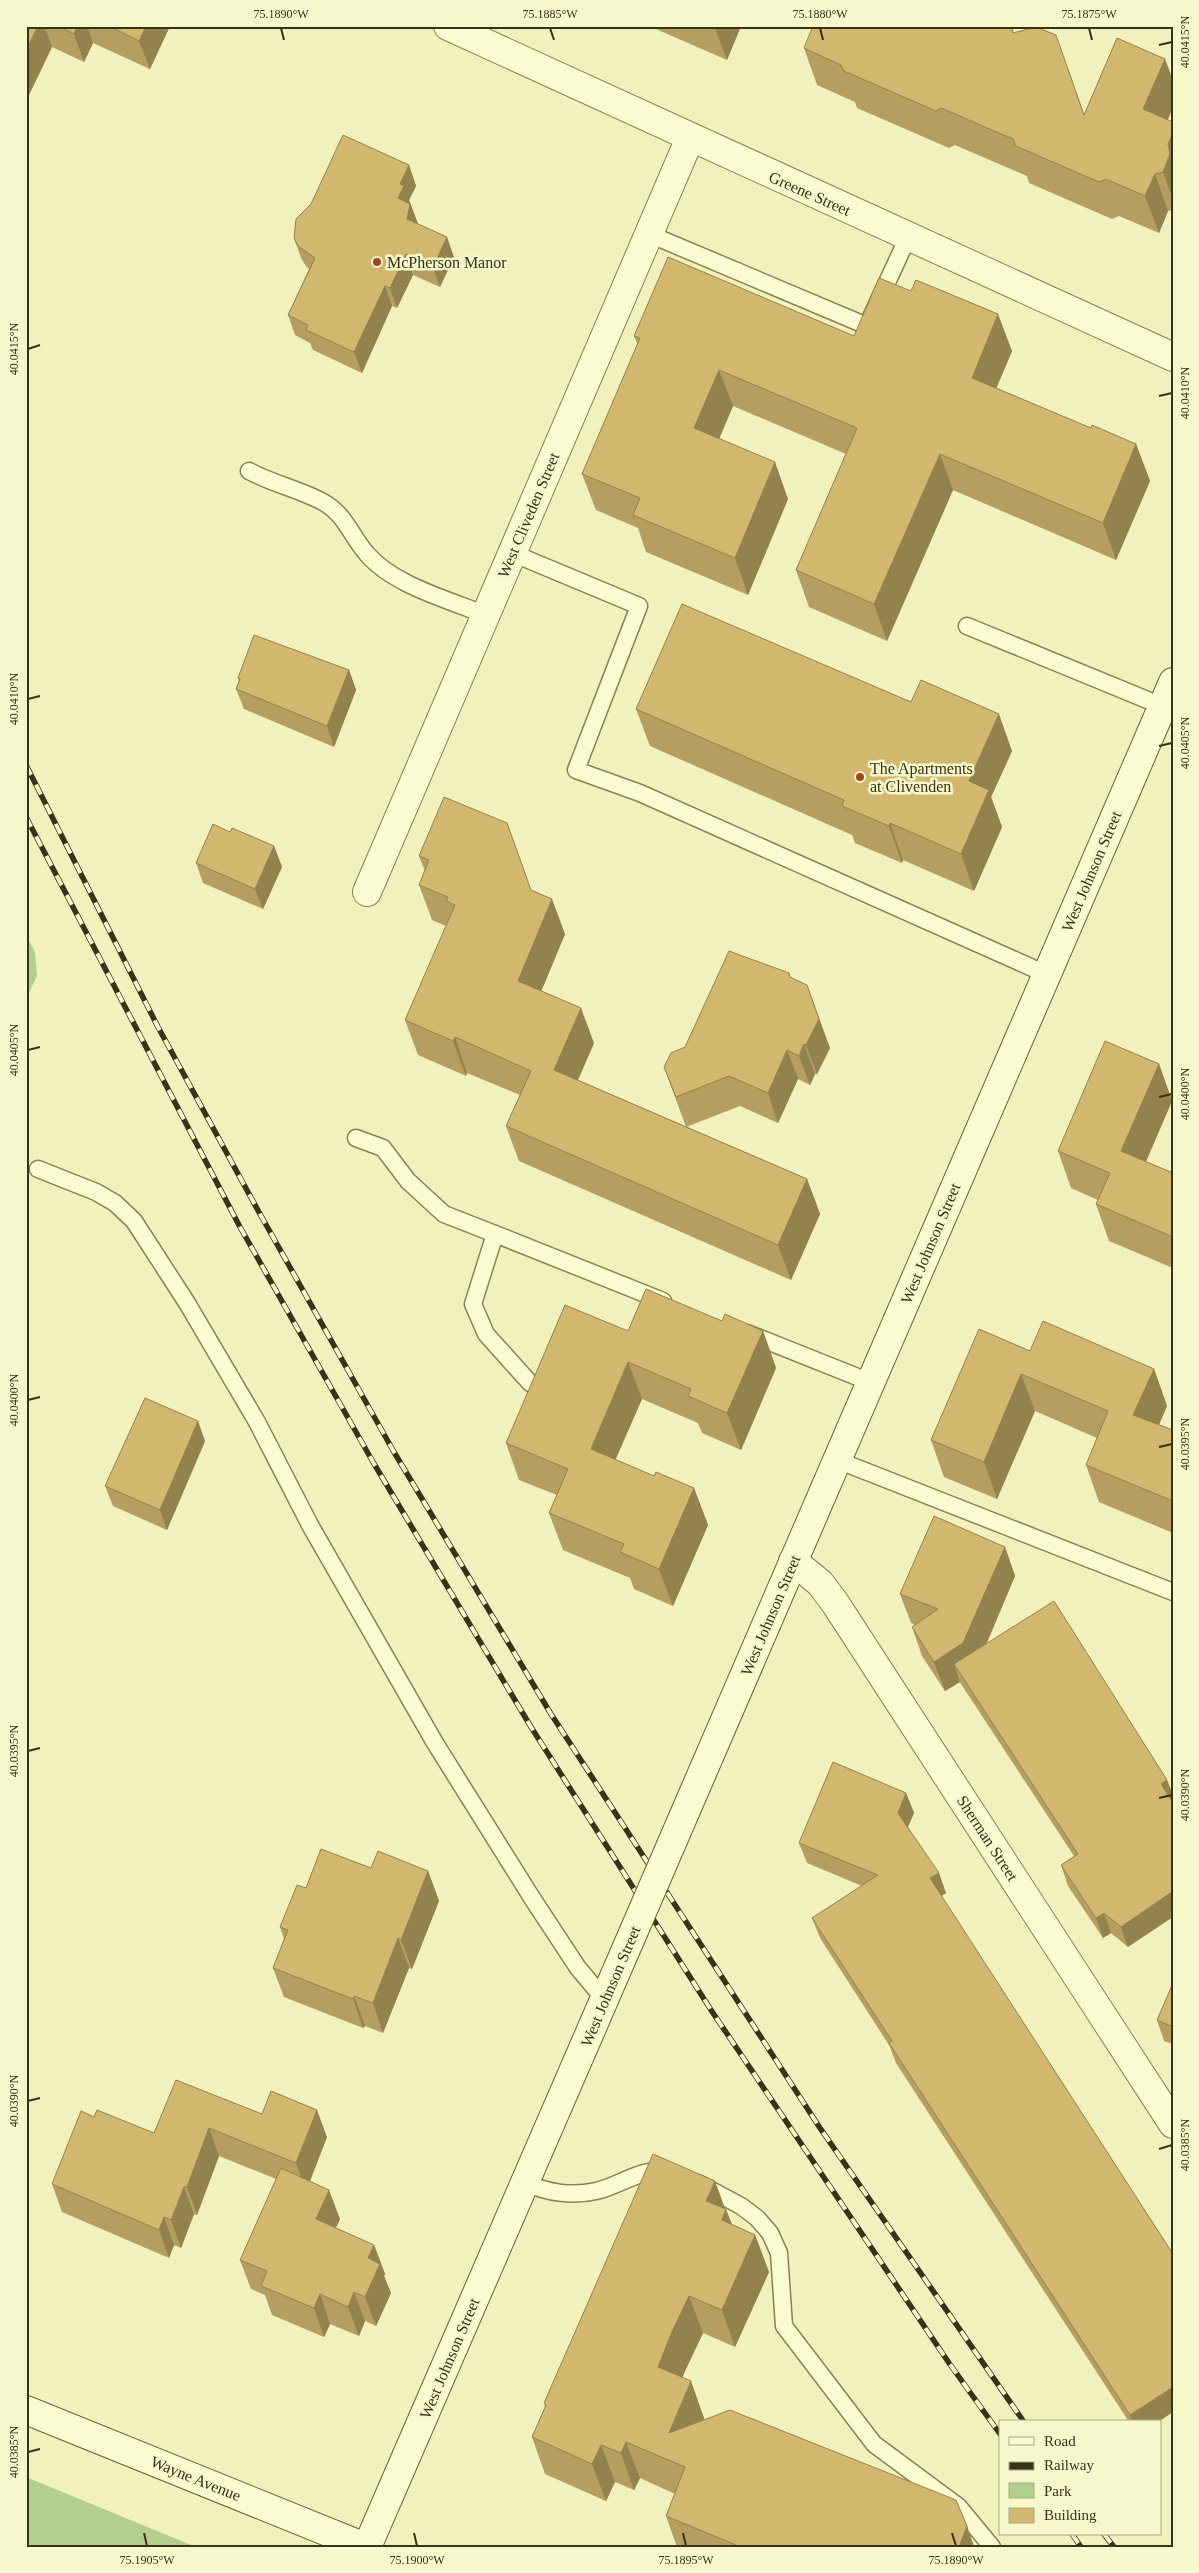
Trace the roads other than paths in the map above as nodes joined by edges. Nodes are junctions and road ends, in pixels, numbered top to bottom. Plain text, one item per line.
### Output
1 (448, 26) edge
2 (690, 138) junction
3 (649, 234) junction
4 (908, 237) junction
5 (1173, 357) edge
6 (249, 471) dead end
7 (512, 552) junction
8 (486, 615) junction
9 (967, 626) dead end
10 (1168, 694) edge
11 (367, 892) dead end
12 (1046, 974) junction
13 (356, 1138) dead end
14 (38, 1169) dead end
15 (495, 1234) junction
16 (680, 1307) edge
17 (735, 1329) edge
18 (870, 1382) junction
19 (530, 1383) edge
20 (837, 1460) junction
21 (793, 1561) junction
22 (1173, 1592) edge
23 (605, 2000) junction
24 (1173, 2124) edge
25 (524, 2183) junction
26 (26, 2410) edge
27 (366, 2547) edge
28 (992, 2547) edge

1 - 2 street, Greene Street
2 - 3 street, West Cliveden Street
2 - 4 street, Greene Street
3 - 4 lane
3 - 7 street, West Cliveden Street
4 - 5 street, Greene Street
6 - 8 lane
7 - 8 street, West Cliveden Street
7 - 12 lane
8 - 11 street, West Cliveden Street
9 - 10 lane
10 - 12 street, West Johnson Street
12 - 18 street, West Johnson Street
13 - 15 lane
14 - 23 lane
15 - 16 lane
15 - 19 lane
17 - 18 lane
18 - 20 street, West Johnson Street
20 - 21 street, West Johnson Street
20 - 22 lane
21 - 23 street, West Johnson Street, bridge
21 - 24 street, Sherman Street
23 - 25 street, West Johnson Street
25 - 27 street, West Johnson Street
25 - 28 lane
26 - 27 street, Wayne Avenue

